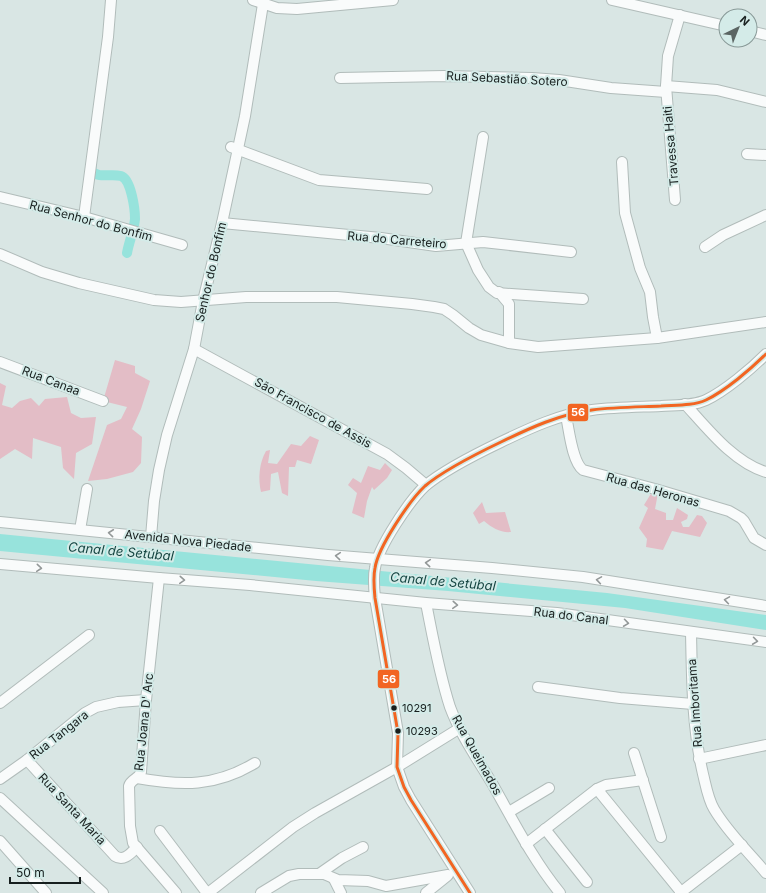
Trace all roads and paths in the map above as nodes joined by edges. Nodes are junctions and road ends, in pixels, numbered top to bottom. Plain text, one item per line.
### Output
1 (111, 0) edge
2 (253, 0) edge
3 (393, 0) edge
4 (612, 0) edge
5 (264, 4) junction
6 (278, 4) edge
7 (680, 15) junction
8 (718, 24) edge
9 (340, 78) dead end
10 (666, 89) junction
11 (766, 102) edge
12 (483, 137) dead end
13 (235, 148) junction
14 (746, 154) dead end
15 (766, 155) edge
16 (622, 162) dead end
17 (427, 189) dead end
18 (0, 197) edge
19 (675, 200) dead end
20 (766, 215) edge
21 (84, 217) junction
22 (222, 223) junction
23 (466, 243) junction
24 (182, 245) dead end
25 (705, 247) dead end
26 (571, 252) dead end
27 (0, 254) edge
28 (500, 292) junction
29 (583, 299) dead end
30 (202, 300) junction
31 (766, 322) edge
32 (657, 338) junction
33 (509, 343) junction
34 (194, 349) junction
35 (766, 354) edge
36 (0, 362) edge
37 (103, 401) dead end
38 (685, 404) junction
39 (566, 416) junction
40 (766, 472) edge
41 (426, 486) junction
42 (87, 489) dead end
43 (0, 522) edge
44 (80, 530) junction
45 (151, 537) junction
46 (766, 545) edge
47 (0, 564) edge
48 (376, 564) junction
49 (159, 578) junction
50 (374, 598) junction
51 (426, 603) junction
52 (766, 606) edge
53 (691, 632) junction
54 (89, 635) dead end
55 (766, 642) edge
56 (538, 687) dead end
57 (146, 700) junction
58 (0, 704) edge
59 (693, 704) junction
60 (460, 728) junction
61 (766, 745) edge
62 (634, 753) dead end
63 (699, 759) junction
64 (26, 760) junction
65 (256, 763) dead end
66 (397, 768) junction
67 (137, 778) junction
68 (0, 779) edge
69 (642, 780) junction
70 (549, 788) dead end
71 (597, 789) junction
72 (0, 798) edge
73 (508, 812) junction
74 (545, 829) junction
75 (160, 831) dead end
76 (661, 837) dead end
77 (0, 841) edge
78 (526, 844) junction
79 (742, 845) junction
80 (137, 847) junction
81 (363, 847) dead end
82 (452, 873) junction
83 (766, 873) edge
84 (319, 874) junction
85 (334, 879) junction
86 (587, 882) dead end
87 (46, 893) edge
88 (103, 893) edge
89 (176, 893) edge
90 (207, 893) edge
91 (261, 893) edge
92 (341, 893) edge
93 (426, 893) edge
94 (470, 893) edge
95 (560, 893) edge
96 (681, 893) edge

1 - 21 street
2 - 5 street
3 - 6 street
4 - 7 street
5 - 6 street
5 - 13 street, Senhor do Bonfim
7 - 8 street
7 - 10 street
9 - 10 street, Rua Sebastião Sotero
10 - 11 street, Rua Sebastião Sotero
10 - 19 street, Travessa Haiti
12 - 23 street
13 - 17 street
13 - 22 street, Senhor do Bonfim
14 - 15 street
16 - 32 street
18 - 21 street, Rua Senhor do Bonfim
20 - 25 street
21 - 24 street, Rua Senhor do Bonfim
22 - 23 street, Rua do Carreteiro
22 - 30 street, Senhor do Bonfim
23 - 26 street, Rua do Carreteiro
23 - 28 street
27 - 30 street
28 - 29 street
28 - 33 street
30 - 33 street
30 - 34 street, Senhor do Bonfim
31 - 32 street
32 - 33 street
34 - 41 street, São Francisco de Assis
34 - 45 street, Senhor do Bonfim
35 - 38 street
36 - 37 street, Rua Canaa
38 - 39 street
38 - 40 street
39 - 41 street
39 - 46 street, Rua das Heronas
41 - 48 street
42 - 44 street
43 - 44 street, Avenida Nova Piedade
45 -> 44 street, Avenida Nova Piedade
48 -> 45 street, Avenida Nova Piedade
47 -> 49 street
48 - 50 street
52 -> 48 street
49 -> 50 street
49 - 57 street, Rua Joana D' Arc
50 - 51 street, Rua do Canal
50 - 66 street
51 -> 53 street, Rua do Canal
51 - 60 street, Rua Queimados
53 -> 55 street, Rua do Canal
53 - 59 street, Rua Imboritama
54 - 58 street
56 - 59 street
57 - 64 street, Rua Tangara
57 - 67 street, Rua Joana D' Arc
59 - 63 street, Rua Imboritama
60 - 66 street
60 - 73 street, Rua Queimados
61 - 63 street
62 - 69 street
63 - 79 street, Rua Imboritama
64 - 68 street, Rua Tangara
64 - 80 street, Rua Santa Maria
65 - 67 street
66 - 82 street
66 - 90 street
67 - 80 street, Rua Joana D' Arc
69 - 71 street
69 - 76 street
70 - 73 street
71 - 74 street
71 - 96 street
72 - 88 street
73 - 78 street, Rua Queimados
74 - 78 street
74 - 86 street
75 - 90 street
77 - 87 street
78 - 95 street, Rua Queimados
79 - 83 street, Rua Imboritama
79 - 96 street
80 - 89 street, Rua Joana D' Arc
81 - 84 street
82 - 85 street
82 - 93 street
82 - 94 street
84 - 85 street
84 - 91 street
85 - 92 street

